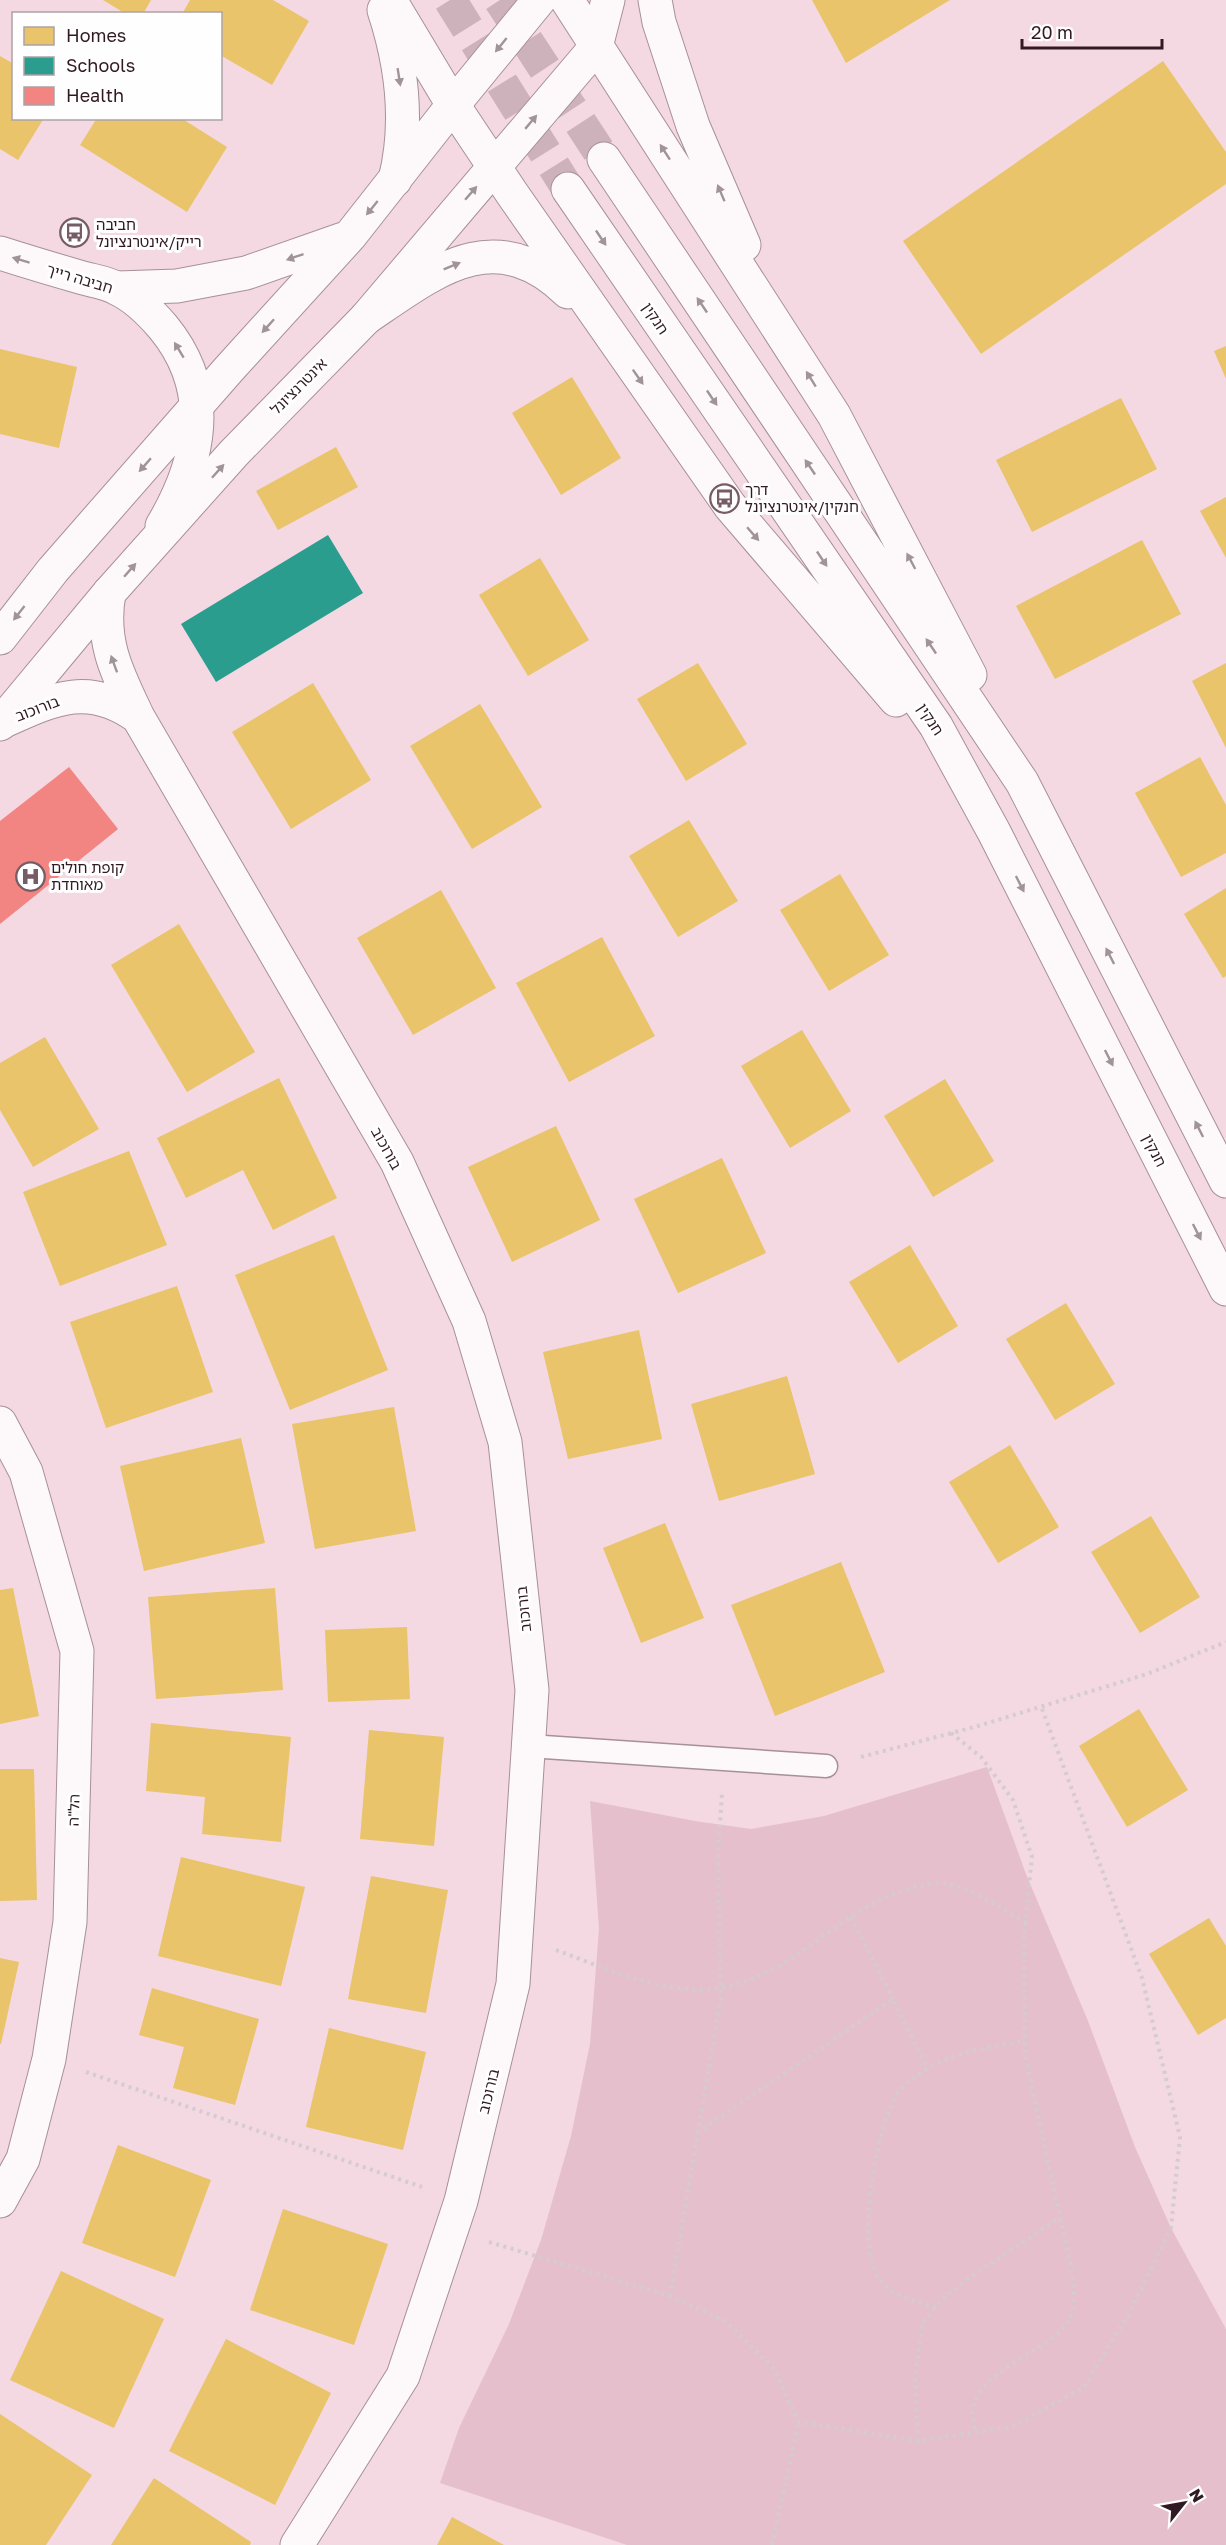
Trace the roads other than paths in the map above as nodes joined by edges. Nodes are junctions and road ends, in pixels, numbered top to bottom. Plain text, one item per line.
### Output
1 (380, 0) edge
2 (390, 0) edge
3 (538, 0) edge
4 (567, 0) edge
5 (608, 0) edge
6 (655, 0) edge
7 (596, 47) junction
8 (453, 105) junction
9 (604, 159) tunnel mouth
10 (494, 167) junction
11 (395, 180) junction
12 (568, 189) tunnel mouth
13 (350, 236) junction
14 (0, 253) edge
15 (118, 288) junction
16 (366, 318) junction
17 (604, 329) junction
18 (788, 342) junction
19 (197, 405) junction
20 (151, 546) junction
21 (110, 593) junction
22 (0, 638) edge
23 (138, 717) junction
24 (1, 723) edge
25 (1022, 782) junction
26 (994, 832) junction
27 (1226, 1181) edge
28 (1226, 1289) edge
29 (0, 1423) edge
30 (529, 1746) junction
31 (826, 1766) road end
32 (0, 2201) edge
33 (297, 2545) edge

1 -> 11 street
2 - 8 street
3 -> 8 street
4 - 7 street
5 - 7 street
18 -> 6 street
10 -> 7 street, אינטרנציונל
18 -> 7 street
8 - 10 street
8 - 11 street
25 -> 9 street
16 -> 10 street, אינטרנציונל
10 - 17 street
11 -> 13 street
12 -> 26 street, חנקין
13 -> 15 street
13 -> 19 street
15 -> 14 street, חביבה רייך
19 -> 15 street, חביבה רייך
16 -> 17 street
20 -> 16 street, אינטרנציונל
17 -> 26 street
25 -> 18 street
19 - 20 street, חביבה רייך
19 -> 22 street
21 -> 20 street, אינטרנציונל
23 -> 21 street, בורוכוב
21 - 24 street, אינטרנציונל
23 - 24 street, בורוכוב
23 - 30 street, בורוכוב
27 -> 25 street
26 -> 28 street, חנקין
29 - 32 street, הל"ה
30 - 31 lane
30 - 33 street, בורוכוב

